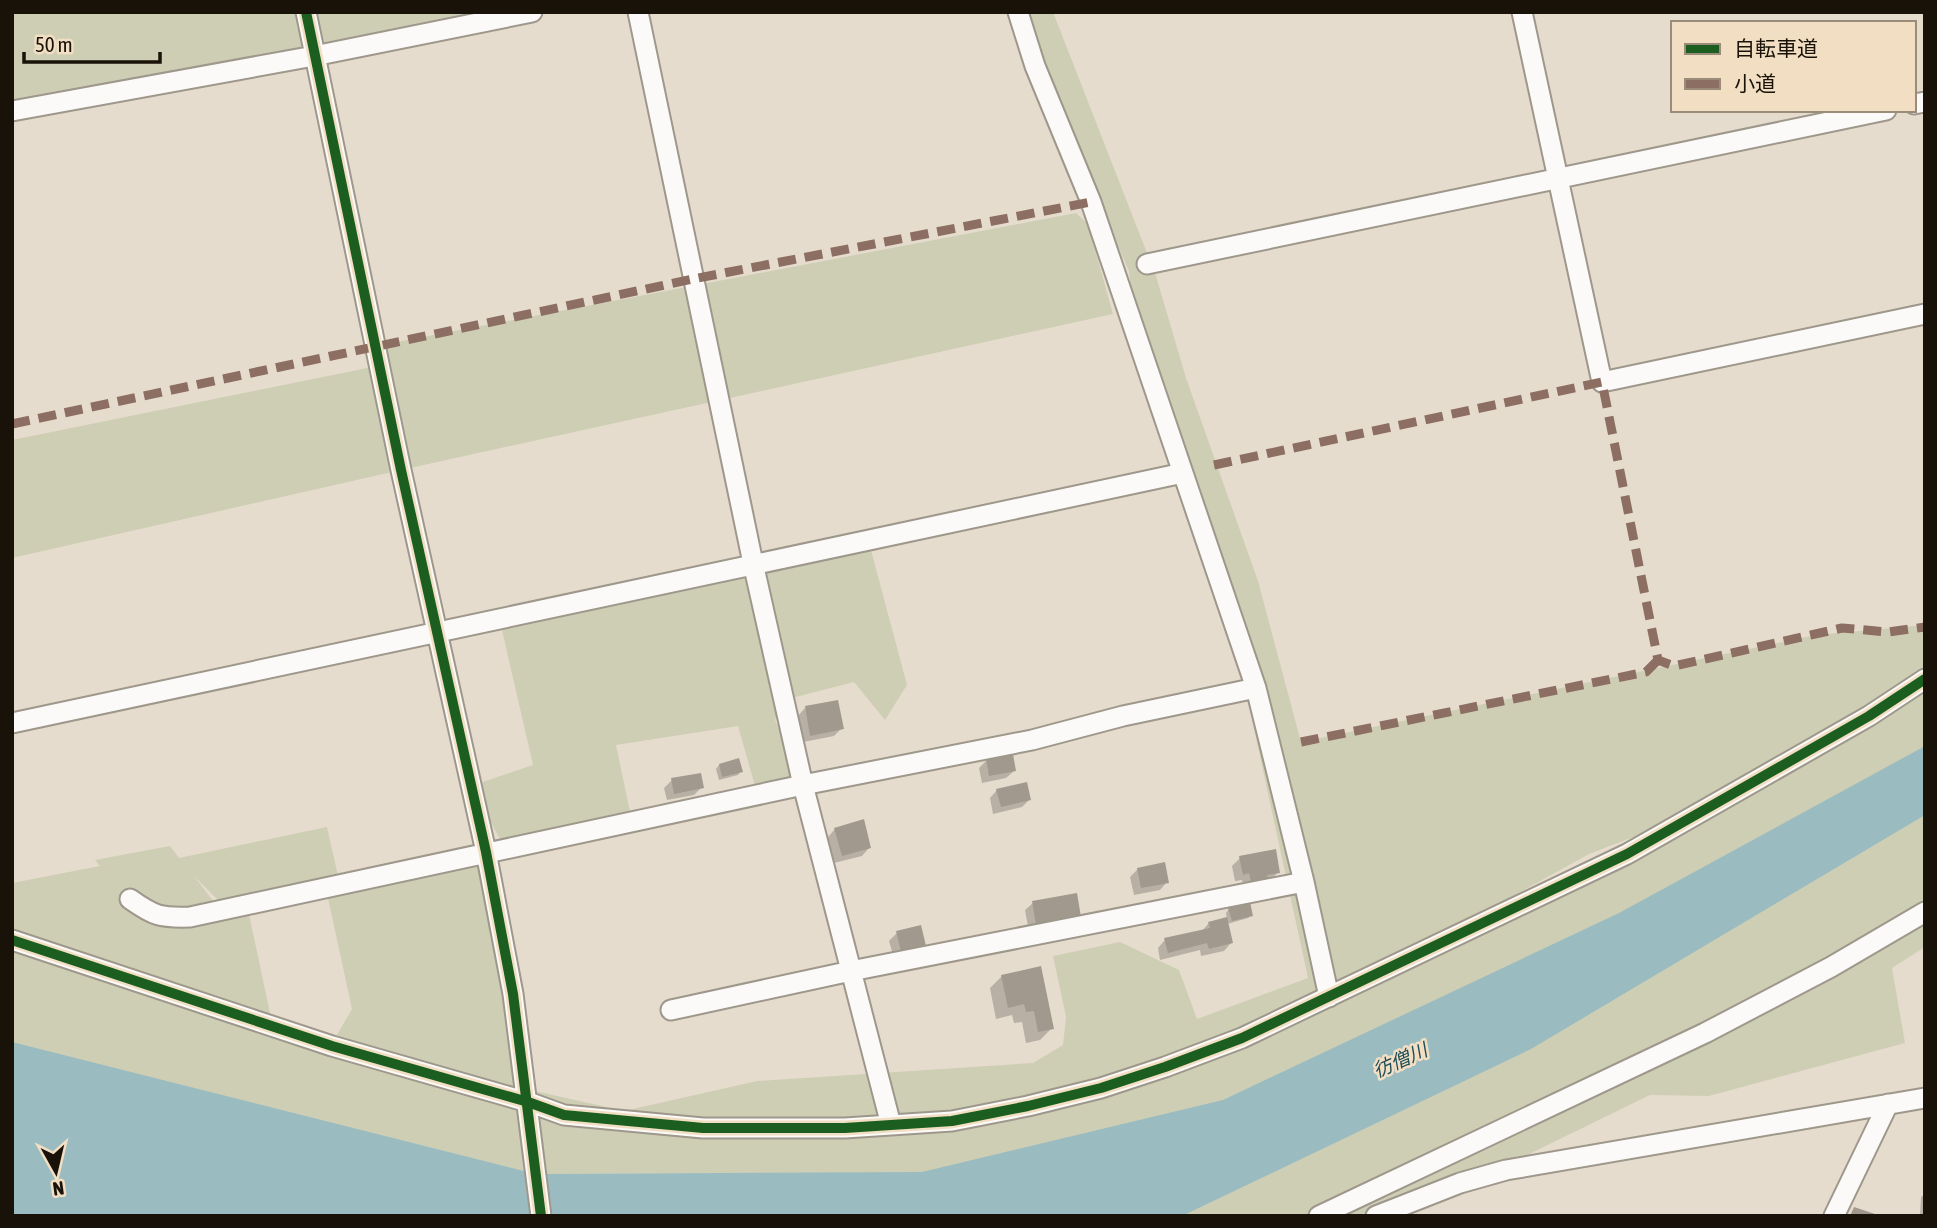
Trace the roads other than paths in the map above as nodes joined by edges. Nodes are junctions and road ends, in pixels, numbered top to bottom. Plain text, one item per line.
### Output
1 (306, 12) edge
2 (532, 12) edge
3 (638, 12) edge
4 (1018, 12) edge
5 (1522, 12) edge
6 (314, 56) junction
7 (12, 111) edge
8 (1876, 112) edge
9 (1558, 177) junction
10 (1147, 264) dead end
11 (1925, 314) edge
12 (1183, 473) junction
13 (753, 563) junction
14 (437, 631) junction
15 (1925, 679) edge
16 (1256, 688) junction
17 (12, 723) edge
18 (803, 785) junction
19 (485, 852) junction
20 (1304, 882) junction
21 (130, 899) dead end
22 (1925, 912) edge
23 (12, 940) edge
24 (851, 971) junction
25 (1329, 997) junction
26 (671, 1010) dead end
27 (1925, 1098) edge
28 (1888, 1104) junction
29 (529, 1107) junction
30 (891, 1125) junction
31 (541, 1216) edge
32 (1319, 1216) edge
33 (1376, 1216) edge
34 (1834, 1216) edge

1 - 6 street
2 - 6 street
3 - 13 street
4 - 12 street
5 - 9 street
6 - 7 street
6 - 14 street
8 - 9 street
9 - 10 street
9 - 11 street
12 - 13 street
12 - 16 street
13 - 14 street
13 - 18 street
14 - 17 street
14 - 19 street
15 - 25 street
16 - 18 street
16 - 20 street
18 - 19 street
18 - 24 street
19 - 21 street
19 - 29 street
20 - 24 street
20 - 25 street
22 - 32 street
23 - 29 street
24 - 26 street
24 - 30 street
25 - 30 street
27 - 28 street
28 - 33 street
28 - 34 street
29 - 30 street
29 - 31 street

